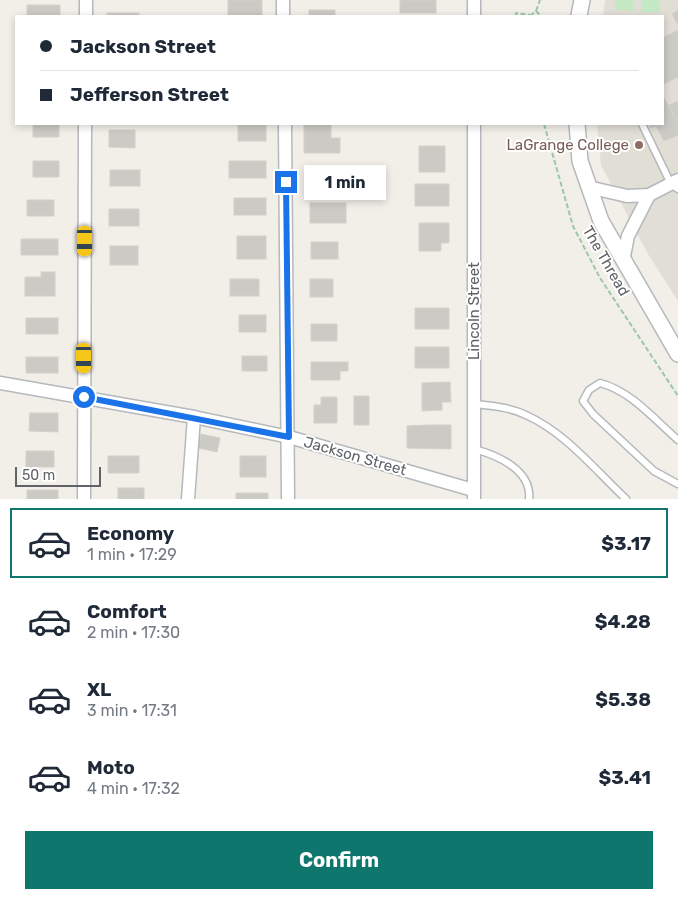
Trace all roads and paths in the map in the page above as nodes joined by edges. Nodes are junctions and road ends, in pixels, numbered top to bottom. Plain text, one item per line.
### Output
1 (86, 0) edge
2 (283, 0) edge
3 (474, 0) edge
4 (540, 0) edge
5 (582, 0) edge
6 (536, 11) junction
7 (86, 15) edge
8 (283, 15) edge
9 (474, 15) edge
10 (531, 15) edge
11 (540, 15) edge
12 (579, 15) edge
13 (85, 125) edge
14 (285, 125) edge
15 (474, 125) edge
16 (544, 125) edge
17 (577, 125) edge
18 (643, 125) edge
19 (676, 184) edge
20 (588, 187) junction
21 (649, 195) junction
22 (623, 261) junction
23 (678, 354) edge
24 (0, 383) edge
25 (678, 396) edge
26 (84, 397) junction
27 (474, 404) junction
28 (194, 417) junction
29 (289, 437) junction
30 (678, 440) edge
31 (474, 449) junction
32 (677, 482) edge
33 (473, 494) edge
34 (84, 499) edge
35 (188, 499) edge
36 (288, 499) edge
37 (529, 499) edge
38 (626, 499) edge

1 - 7 street
2 - 8 street
3 - 9 street
4 - 6 path
5 - 12 street
6 - 10 path
6 - 11 path
13 - 26 street
14 - 29 street
15 - 27 street, Lincoln Street
16 - 25 path, The Thread
17 - 20 street
18 - 19 lane
19 - 21 street
20 - 21 street
20 - 22 street
21 - 22 street
22 - 23 street
24 - 26 street, Jackson Street
26 - 28 street, Jackson Street
26 - 34 street
27 - 31 street, Lincoln Street
27 - 38 lane
28 - 29 street, Jackson Street
28 - 35 street
29 - 33 street, Jackson Street
29 - 36 street
30 - 32 lane
31 - 33 street, Lincoln Street
31 - 37 lane

